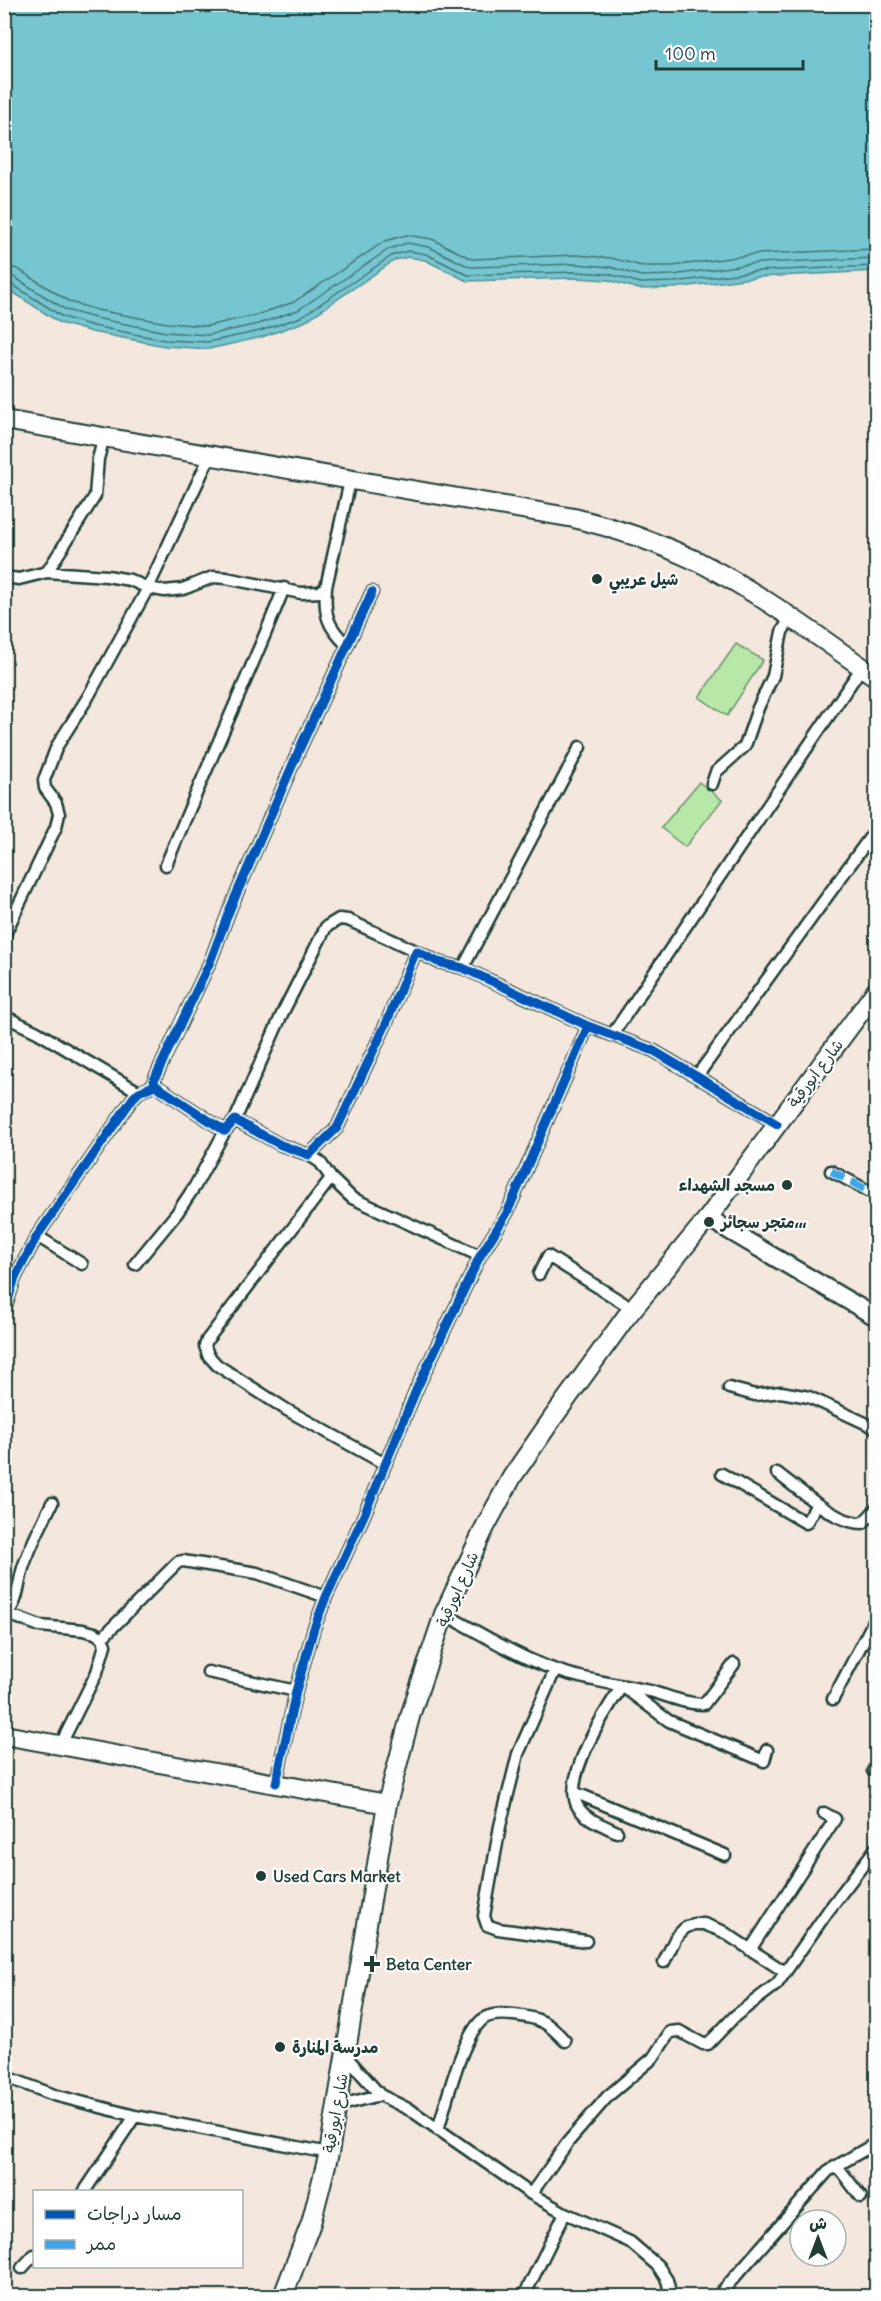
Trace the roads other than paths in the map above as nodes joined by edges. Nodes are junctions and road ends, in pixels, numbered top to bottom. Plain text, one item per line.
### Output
1 (4, 420) edge
2 (104, 437) junction
3 (210, 456) junction
4 (350, 481) junction
5 (48, 572) junction
6 (4, 577) edge
7 (326, 587) junction
8 (148, 588) junction
9 (285, 588) junction
10 (372, 592) dead end
11 (790, 618) junction
12 (347, 645) junction
13 (869, 672) edge
14 (580, 747) dead end
15 (712, 784) dead end
16 (876, 828) edge
17 (166, 865) dead end
18 (4, 936) edge
19 (416, 951) junction
20 (463, 968) junction
21 (876, 992) edge
22 (4, 1017) edge
23 (588, 1026) junction
24 (612, 1035) junction
25 (698, 1077) junction
26 (155, 1085) junction
27 (139, 1092) junction
28 (235, 1120) junction
29 (777, 1124) junction
30 (225, 1131) junction
31 (309, 1155) junction
32 (831, 1171) dead end
33 (332, 1178) junction
34 (876, 1195) edge
35 (708, 1218) junction
36 (37, 1236) junction
37 (480, 1256) junction
38 (82, 1264) dead end
39 (135, 1264) dead end
40 (539, 1274) dead end
41 (633, 1309) junction
42 (4, 1312) edge
43 (876, 1317) edge
44 (729, 1388) dead end
45 (876, 1428) edge
46 (385, 1464) junction
47 (777, 1473) dead end
48 (722, 1474) dead end
49 (52, 1503) dead end
50 (817, 1504) junction
51 (876, 1509) edge
52 (326, 1597) junction
53 (444, 1614) junction
54 (6, 1615) edge
55 (876, 1617) edge
56 (102, 1638) junction
57 (734, 1664) dead end
58 (555, 1670) junction
59 (208, 1672) dead end
60 (622, 1686) junction
61 (296, 1691) junction
62 (832, 1699) dead end
63 (4, 1735) edge
64 (60, 1746) junction
65 (767, 1750) dead end
66 (276, 1783) junction
67 (574, 1792) junction
68 (387, 1804) junction
69 (824, 1813) dead end
70 (616, 1832) dead end
71 (876, 1848) edge
72 (725, 1856) dead end
73 (586, 1941) dead end
74 (750, 1950) junction
75 (664, 1962) dead end
76 (785, 1972) junction
77 (565, 2041) dead end
78 (345, 2055) junction
79 (4, 2076) edge
80 (380, 2095) junction
81 (337, 2106) junction
82 (135, 2116) junction
83 (438, 2130) junction
84 (876, 2143) edge
85 (328, 2152) junction
86 (837, 2166) junction
87 (85, 2190) edge
88 (531, 2194) junction
89 (861, 2197) dead end
90 (565, 2213) junction
91 (33, 2256) edge
92 (22, 2268) dead end
93 (283, 2296) edge
94 (524, 2296) edge
95 (671, 2296) edge
96 (718, 2296) edge

1 - 2 main road
2 - 3 main road
2 - 5 street
3 - 4 main road
3 - 8 street
4 - 7 street
4 - 11 main road
5 - 6 street
5 - 8 street
7 - 9 street
7 - 12 street
8 - 9 street
8 - 18 street
9 - 17 street
10 - 12 street
11 - 13 main road
11 - 15 street
12 - 26 street
13 - 24 street
14 - 20 street
16 - 25 street
19 - 20 street
19 - 28 street
19 - 31 street
20 - 23 street
21 - 29 main road, شارع ابورقية
22 - 27 street
23 - 24 street
23 - 37 street
24 - 25 street
25 - 29 street
26 - 27 street
26 - 30 street
27 - 36 street
28 - 30 street
28 - 31 street
29 - 35 main road, شارع ابورقية
30 - 39 street
31 - 33 street
32 - 34 street
33 - 37 street
33 - 46 street
35 - 41 main road, شارع ابورقية
35 - 43 main road
36 - 38 street
36 - 42 street
37 - 46 street
40 - 41 street
41 - 53 main road, شارع ابورقية
44 - 45 street
46 - 52 street
47 - 50 street
48 - 50 street
49 - 54 street
50 - 51 street
52 - 56 street
52 - 61 street
53 - 58 street
53 - 68 main road, شارع ابورقية
54 - 56 street
55 - 62 street
56 - 64 street
57 - 60 street
58 - 60 street
58 - 73 street
59 - 61 street
60 - 65 street
60 - 67 street
61 - 66 street
63 - 64 main road
64 - 66 main road
66 - 68 main road
67 - 70 street
67 - 72 street
68 - 78 main road, شارع ابورقية
69 - 74 street
71 - 76 street
74 - 75 street
74 - 76 street
76 - 88 street
77 - 83 street
78 - 80 street
78 - 81 main road, شارع ابورقية
79 - 82 street
80 - 81 street
80 - 83 street
81 - 85 main road, شارع ابورقية
82 - 85 street
82 - 87 street
83 - 88 street
84 - 86 street
85 - 93 main road, شارع ابورقية
86 - 89 street
86 - 96 street
88 - 90 street
90 - 94 street
90 - 95 street
91 - 92 street

